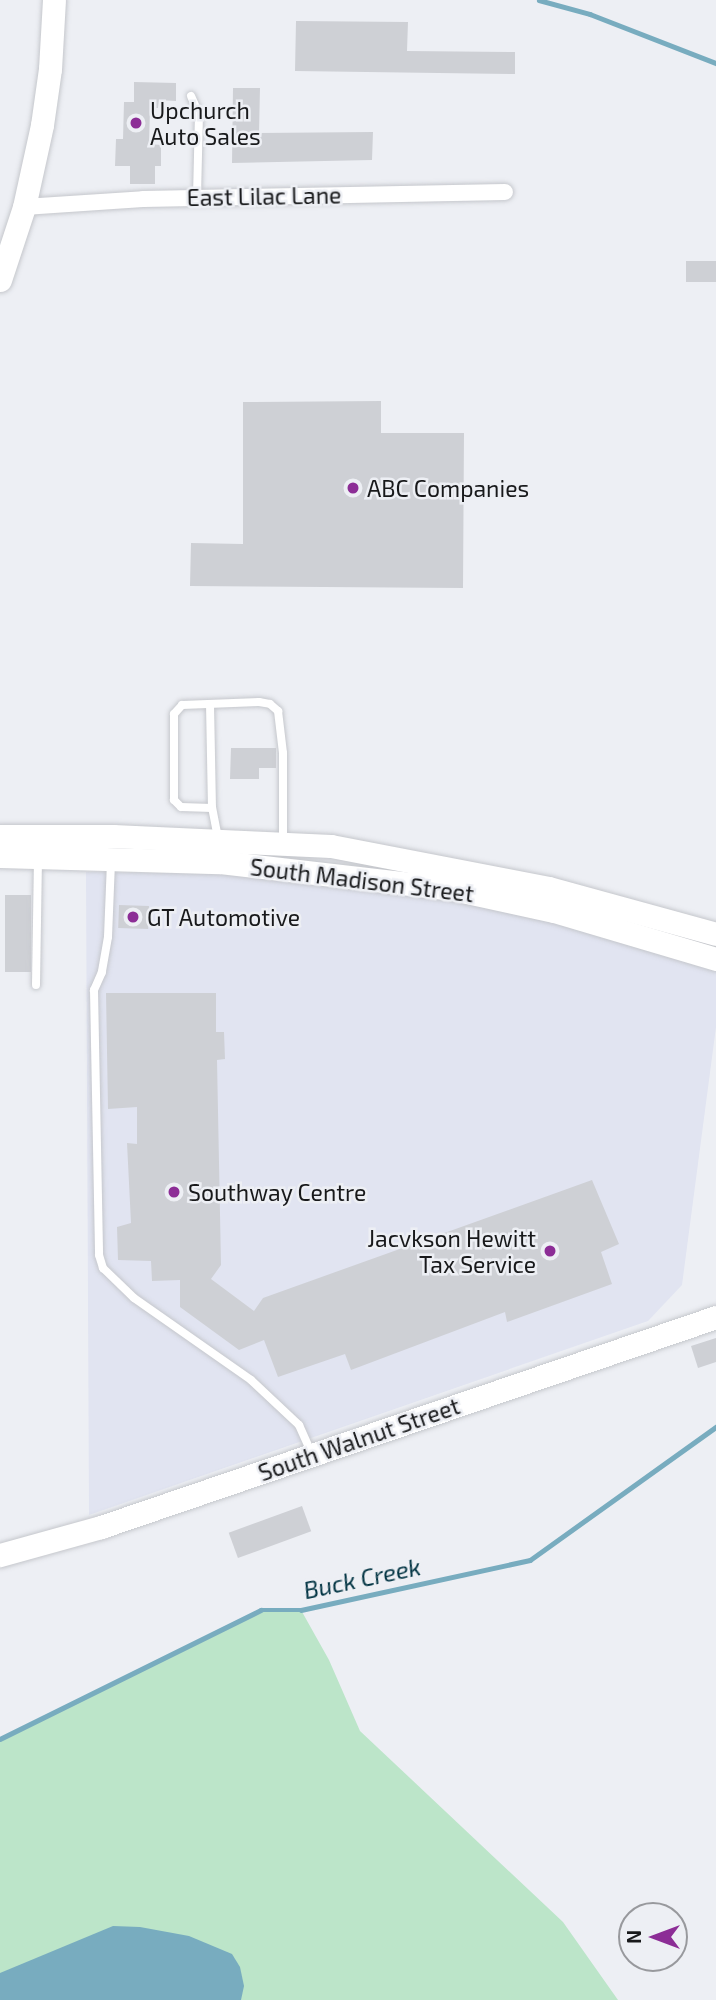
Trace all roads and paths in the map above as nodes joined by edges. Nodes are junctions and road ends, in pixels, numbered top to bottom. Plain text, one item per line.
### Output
1 (54, 0) edge
2 (191, 96) dead end
3 (505, 192) dead end
4 (197, 197) junction
5 (24, 207) junction
6 (0, 280) edge
7 (210, 704) junction
8 (212, 808) junction
9 (0, 836) edge
10 (113, 836) junction
11 (219, 841) junction
12 (283, 844) junction
13 (38, 847) junction
14 (0, 856) edge
15 (112, 859) junction
16 (283, 868) junction
17 (716, 934) edge
18 (716, 959) edge
19 (36, 985) dead end
20 (716, 1317) edge
21 (312, 1455) junction
22 (0, 1555) edge

1 - 5 main road
2 - 4 lane
3 - 4 street, East Lilac Lane
4 - 5 street, East Lilac Lane
5 - 6 main road
7 - 8 lane
7 - 8 lane
7 - 12 lane
8 - 11 lane
9 - 13 main road, South Madison Street
10 - 11 main road, South Madison Street
10 - 13 main road, South Madison Street
10 - 15 lane
11 - 12 main road, South Madison Street
12 - 16 lane
12 - 17 main road, South Madison Street
13 - 14 main road, South Madison Street
13 - 15 main road, South Madison Street
13 - 19 lane
15 - 16 main road, South Madison Street
15 - 21 lane
16 - 18 main road, South Madison Street
20 - 21 main road, South Walnut Street
21 - 22 main road, South Walnut Street

